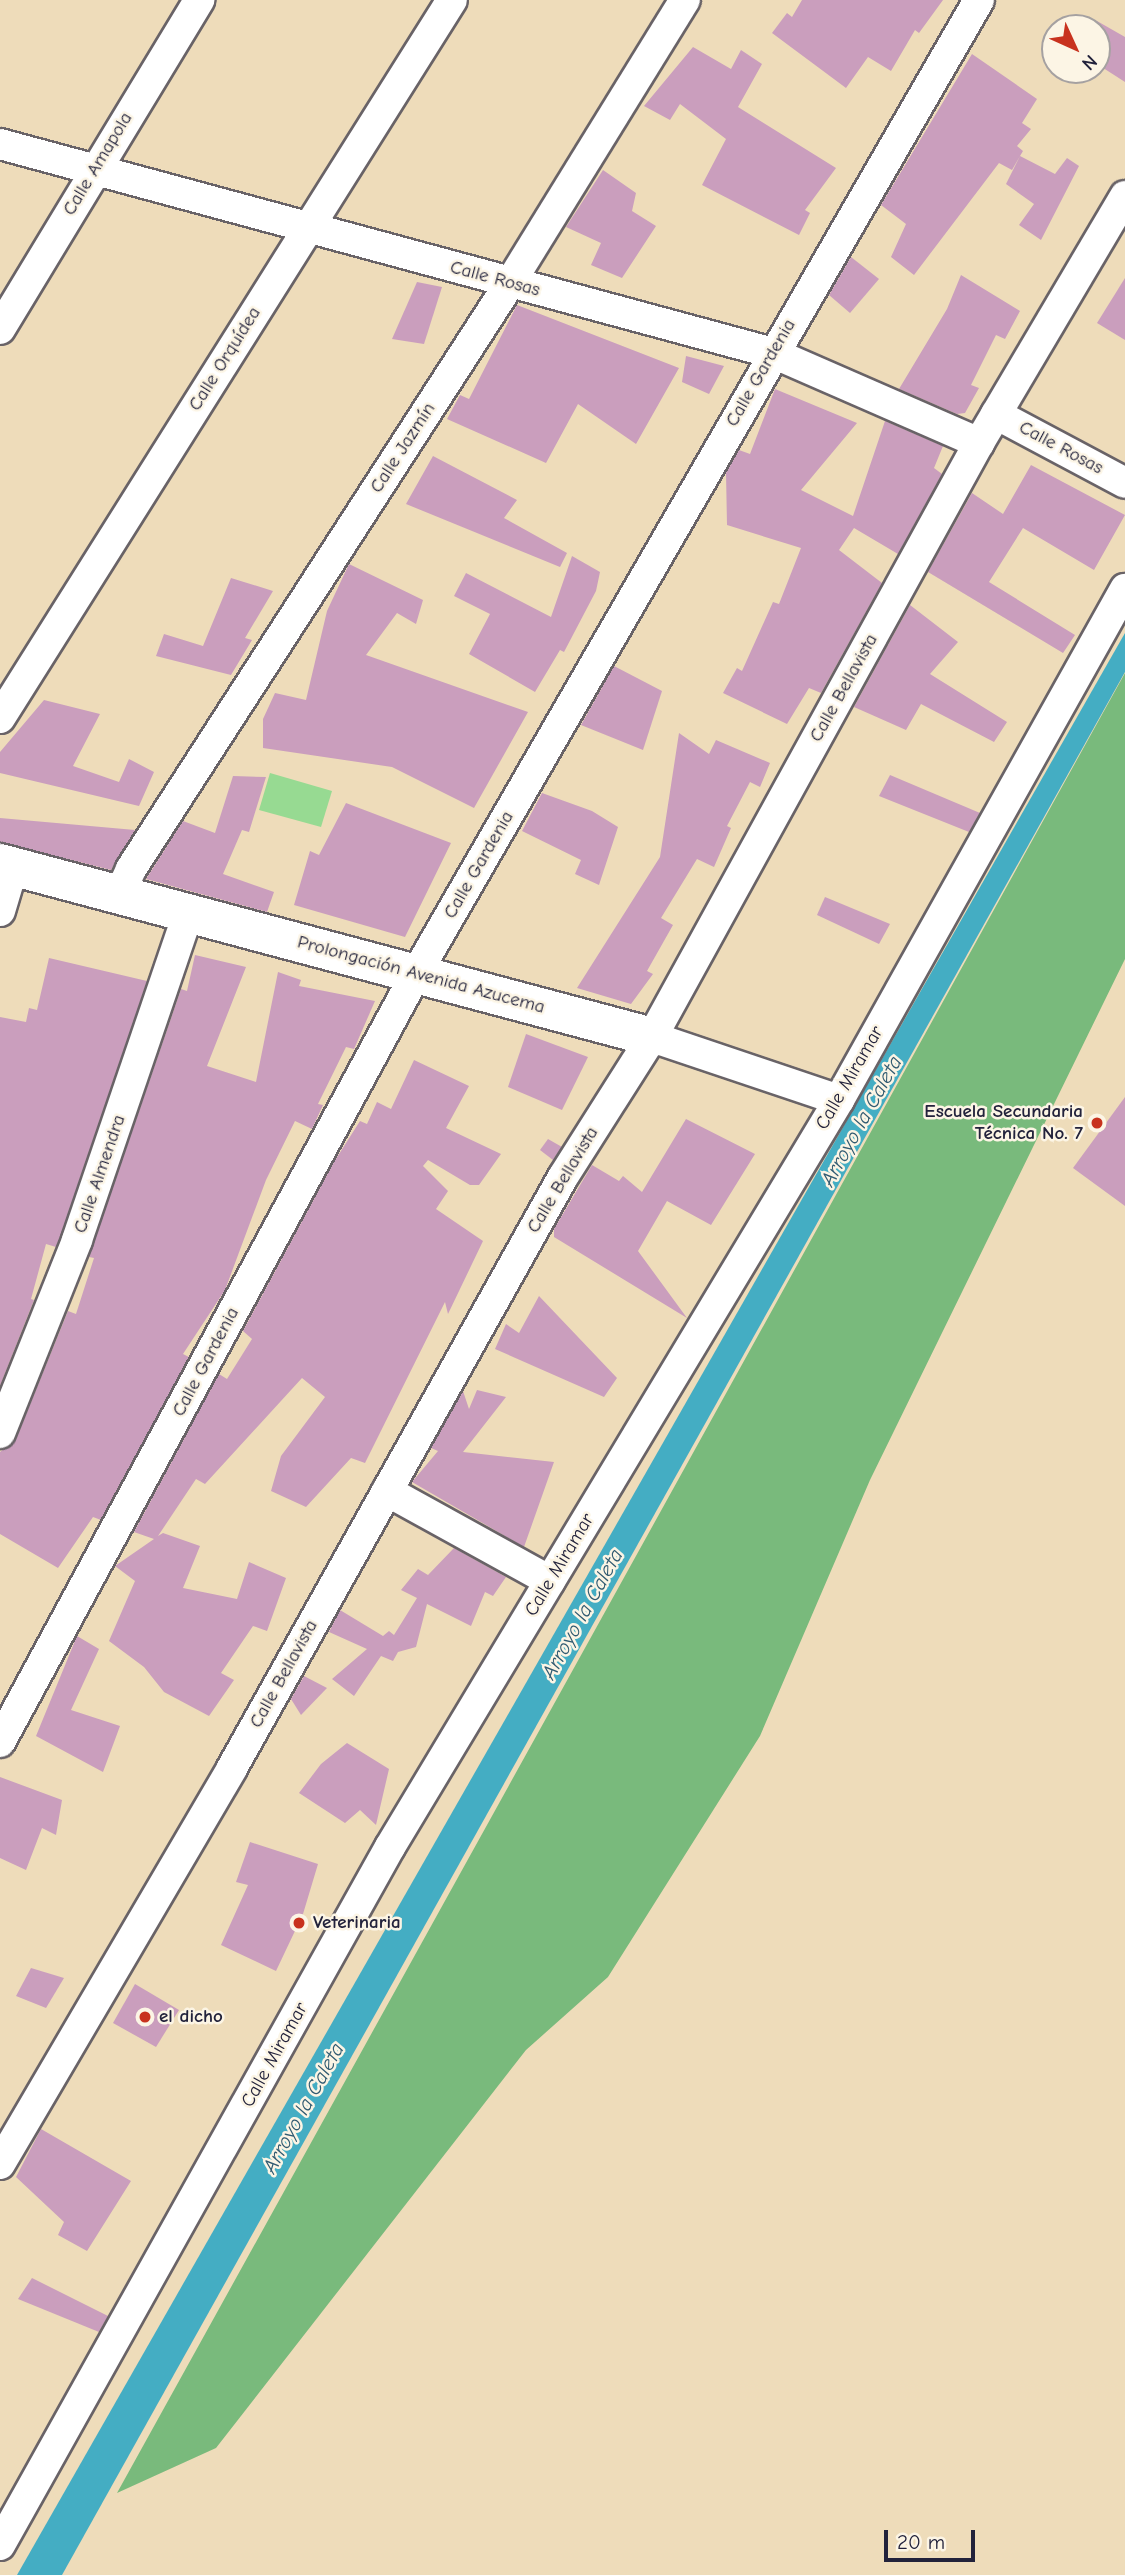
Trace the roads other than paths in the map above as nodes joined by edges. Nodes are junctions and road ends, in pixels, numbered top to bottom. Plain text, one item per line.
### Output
1 (199, 0) edge
2 (452, 0) edge
3 (685, 0) edge
4 (979, 0) edge
5 (0, 144) edge
6 (93, 171) junction
7 (1125, 196) edge
8 (307, 229) junction
9 (510, 283) junction
10 (0, 329) edge
11 (773, 353) junction
12 (996, 414) junction
13 (979, 443) junction
14 (1125, 483) edge
15 (1125, 589) edge
16 (0, 719) edge
17 (7, 865) edge
18 (119, 895) junction
19 (0, 911) edge
20 (189, 911) junction
21 (416, 974) junction
22 (653, 1037) junction
23 (839, 1100) junction
24 (0, 1433) edge
25 (387, 1491) junction
26 (550, 1581) junction
27 (0, 1742) edge
28 (0, 2164) edge
29 (0, 2545) edge

1 - 6 street, Calle Amapola
2 - 8 street, Calle Orquídea
3 - 9 street, Calle Jazmín
4 - 11 street, Calle Gardenia
5 - 6 street, Calle Rosas
6 - 8 street, Calle Rosas
6 - 10 street, Calle Amapola
7 - 12 street, Calle Bellavista
8 - 9 street, Calle Rosas
8 - 16 street, Calle Orquídea
9 - 11 street, Calle Rosas
9 - 18 street, Calle Jazmín
11 - 13 street, Calle Rosas
11 - 21 street, Calle Gardenia
12 - 13 street, Calle Bellavista
12 - 14 street, Calle Rosas
13 - 22 street, Calle Bellavista
15 - 23 street, Calle Miramar
17 - 18 street, Prolongación Avenida Azucema
17 - 19 street
18 - 20 street, Prolongación Avenida Azucema
20 - 21 street, Prolongación Avenida Azucema
20 - 24 street, Calle Almendra
21 - 22 street, Prolongación Avenida Azucema
21 - 27 street, Calle Gardenia
22 - 23 street, Prolongación Avenida Azucema
22 - 25 street, Calle Bellavista
23 - 26 street, Calle Miramar
25 - 26 street
25 - 28 street, Calle Bellavista
26 - 29 street, Calle Miramar

